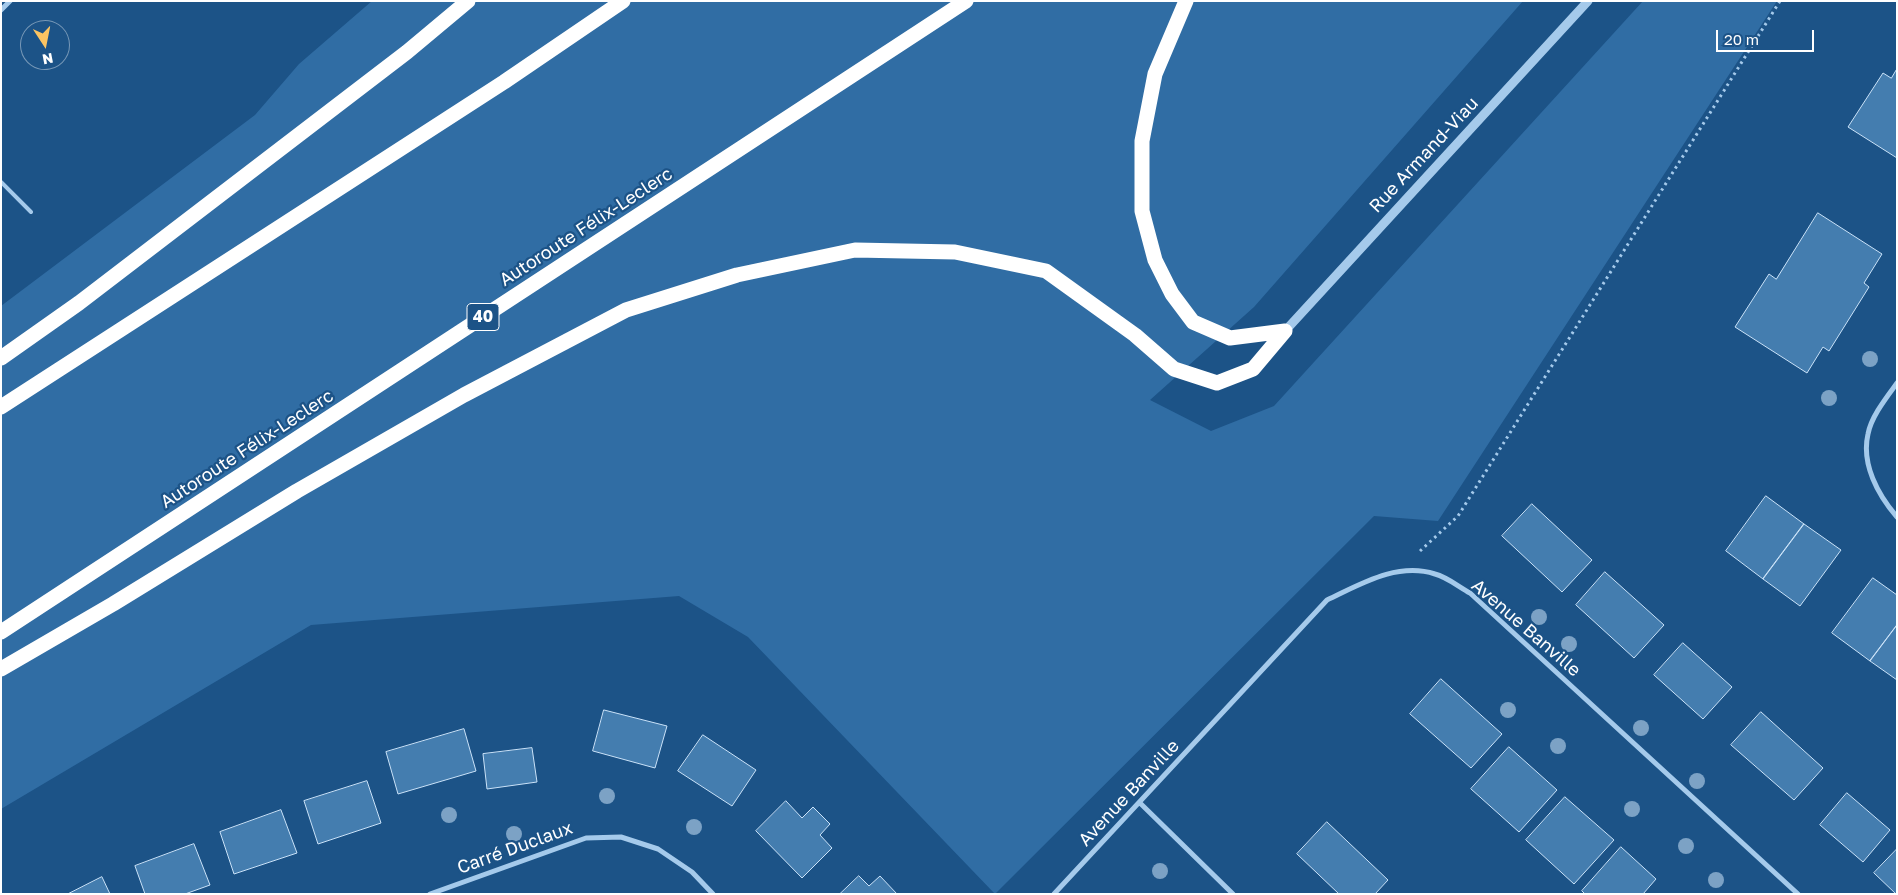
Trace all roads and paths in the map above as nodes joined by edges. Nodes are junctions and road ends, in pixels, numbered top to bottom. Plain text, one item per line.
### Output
1 (10, 1) edge
2 (468, 1) edge
3 (622, 1) edge
4 (966, 1) edge
5 (1186, 1) edge
6 (1588, 1) edge
7 (1780, 1) edge
8 (1, 10) edge
9 (1, 182) edge
10 (31, 212) dead end
11 (1285, 330) junction
12 (1, 358) edge
13 (1897, 384) edge
14 (1, 407) edge
15 (1897, 517) edge
16 (1398, 570) junction
17 (1, 632) edge
18 (1, 669) edge
19 (1140, 803) junction
20 (430, 894) edge
21 (713, 894) edge
22 (1054, 894) edge
23 (1233, 894) edge
24 (1798, 894) edge

1 - 8 street
2 - 12 highway
3 - 14 highway
4 - 17 highway, Autoroute Félix-Leclerc / 40
5 - 11 highway
6 - 11 street, Rue Armand-Viau
7 - 16 path
9 - 10 lane
11 - 18 highway
13 - 15 street
16 - 19 street, Avenue Banville
16 - 24 street, Avenue Banville
19 - 22 street, Avenue Banville
19 - 23 street
20 - 21 street, Carré Duclaux

